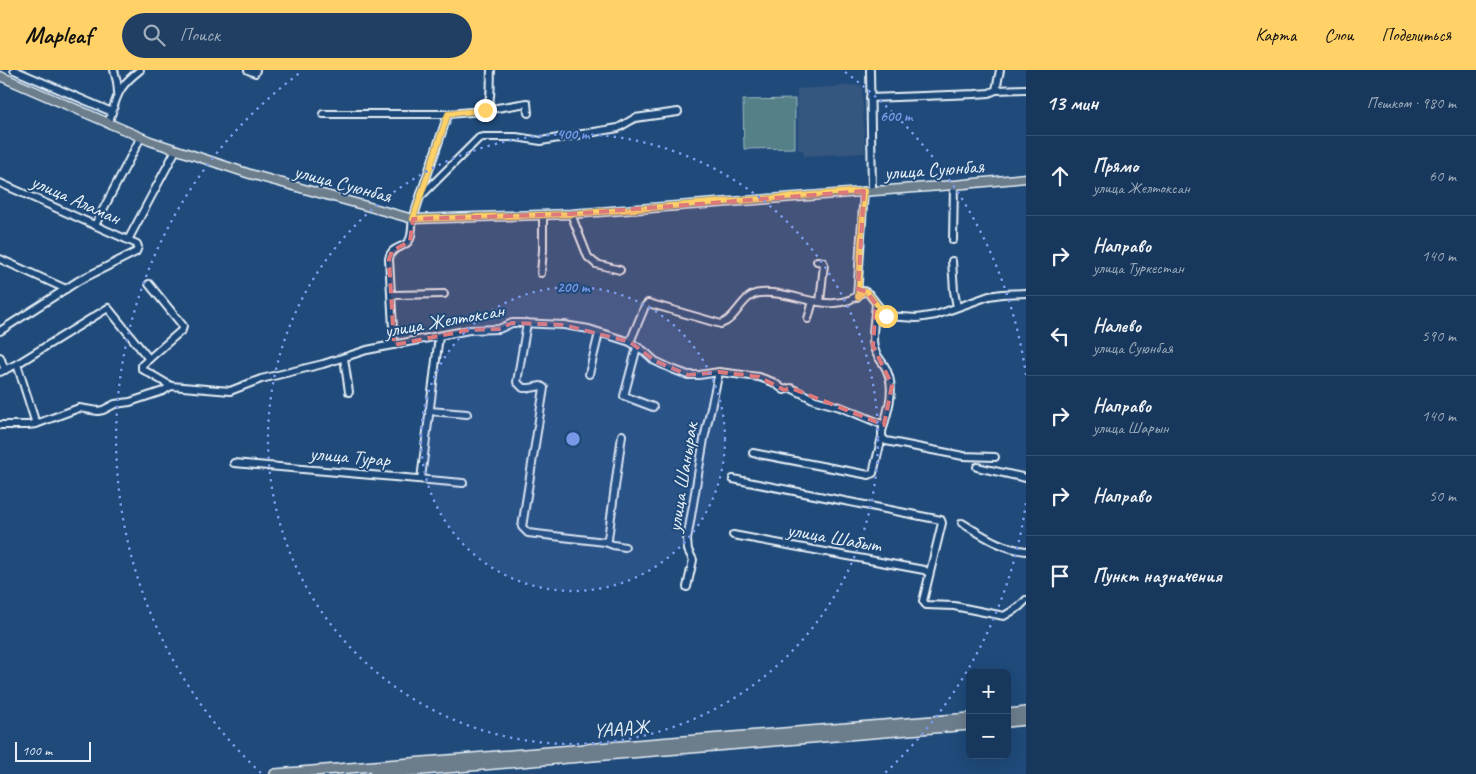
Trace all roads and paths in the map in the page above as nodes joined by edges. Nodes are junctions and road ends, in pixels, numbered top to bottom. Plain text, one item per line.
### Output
1 (14, 70) edge
2 (114, 70) edge
3 (140, 70) edge
4 (248, 70) edge
5 (256, 70) edge
6 (491, 70) edge
7 (870, 70) edge
8 (1000, 70) edge
9 (0, 76) edge
10 (1026, 89) edge
11 (996, 90) junction
12 (118, 92) junction
13 (870, 98) junction
14 (485, 110) junction
15 (112, 112) junction
16 (678, 112) dead end
17 (528, 113) dead end
18 (323, 114) dead end
19 (448, 114) junction
20 (108, 124) junction
21 (141, 137) junction
22 (176, 150) junction
23 (1026, 178) edge
24 (0, 183) edge
25 (954, 185) junction
26 (868, 190) junction
27 (421, 196) junction
28 (571, 214) junction
29 (543, 215) junction
30 (413, 219) junction
31 (95, 225) junction
32 (128, 240) junction
33 (953, 240) dead end
34 (0, 259) edge
35 (817, 261) dead end
36 (952, 261) dead end
37 (620, 270) dead end
38 (541, 273) dead end
39 (149, 284) dead end
40 (66, 289) junction
41 (1026, 293) edge
42 (444, 294) dead end
43 (391, 295) junction
44 (858, 297) junction
45 (816, 301) junction
46 (876, 304) junction
47 (957, 308) junction
48 (808, 319) dead end
49 (527, 323) junction
50 (0, 331) edge
51 (599, 332) junction
52 (439, 336) junction
53 (630, 342) junction
54 (394, 345) junction
55 (638, 347) junction
56 (0, 358) edge
57 (344, 358) junction
58 (149, 359) junction
59 (16, 364) junction
60 (2, 371) edge
61 (719, 372) junction
62 (589, 374) dead end
63 (171, 386) junction
64 (349, 392) dead end
65 (653, 407) dead end
66 (429, 411) junction
67 (467, 414) dead end
68 (36, 424) junction
69 (0, 425) edge
70 (884, 425) junction
71 (622, 435) dead end
72 (882, 437) junction
73 (753, 453) dead end
74 (995, 457) dead end
75 (234, 463) dead end
76 (977, 467) dead end
77 (1026, 478) edge
78 (420, 479) junction
79 (733, 479) dead end
80 (463, 484) dead end
81 (962, 523) dead end
82 (733, 535) dead end
83 (605, 542) junction
84 (625, 546) dead end
85 (1026, 552) edge
86 (930, 573) junction
87 (687, 587) dead end
88 (1026, 600) edge
89 (1026, 712) edge
90 (1011, 714) edge
91 (966, 718) edge
92 (1026, 720) edge
93 (1011, 722) edge
94 (966, 725) edge
95 (275, 774) edge
96 (374, 774) edge

1 - 15 street
2 - 12 street
3 - 12 street
4 - 5 street
6 - 14 street
7 - 13 street
8 - 11 street
9 - 20 main road, улица Суюнбая
10 - 11 street
11 - 13 street
12 - 15 street
13 - 26 street
14 - 17 street
14 - 19 street
15 - 20 street
16 - 27 street
18 - 19 street
19 - 27 street
20 - 21 main road, улица Суюнбая
21 - 22 main road, улица Суюнбая
21 - 31 street
22 - 30 main road, улица Суюнбая
22 - 32 street
23 - 25 main road, улица Суюнбая
24 - 31 street, улица Аламан
25 - 26 main road, улица Суюнбая
25 - 33 street
26 - 28 main road, улица Суюнбая
26 - 44 street
27 - 30 street
28 - 29 main road, улица Суюнбая
28 - 37 street
29 - 30 main road, улица Суюнбая
29 - 38 street
30 - 43 street
31 - 32 street, улица Аламан
32 - 40 street, улица Аламан
34 - 40 street
35 - 45 street
36 - 47 street
39 - 58 street
40 - 50 street
41 - 47 street
42 - 43 street
43 - 54 street
44 - 45 street
44 - 46 street
45 - 48 street
45 - 53 street
46 - 47 street
46 - 70 street
49 - 51 street, улица Желтоксан
49 - 52 street, улица Желтоксан
49 - 83 street
51 - 53 street, улица Желтоксан
51 - 62 street
52 - 54 street, улица Желтоксан
52 - 66 street
53 - 55 street, улица Желтоксан
54 - 57 street, улица Желтоксан
55 - 61 street, улица Желтоксан
55 - 65 street
56 - 60 street
57 - 63 street, улица Желтоксан
57 - 64 street
58 - 59 street
58 - 63 street
59 - 60 street
59 - 68 street
61 - 70 street, улица Желтоксан
61 - 87 street, улица Шанырак
63 - 68 street, улица Желтоксан
66 - 67 street
66 - 78 street
68 - 69 street, улица Желтоксан
70 - 72 street
71 - 83 street
72 - 73 street
72 - 74 street
75 - 78 street, улица Турар
76 - 77 street
78 - 80 street, улица Турар
79 - 86 street
81 - 85 street
82 - 86 street, улица Шабыт
83 - 84 street
86 - 88 street
89 - 90 highway
91 - 95 highway, ҮАААЖ
92 - 93 highway
94 - 96 highway, ҮАААЖ

